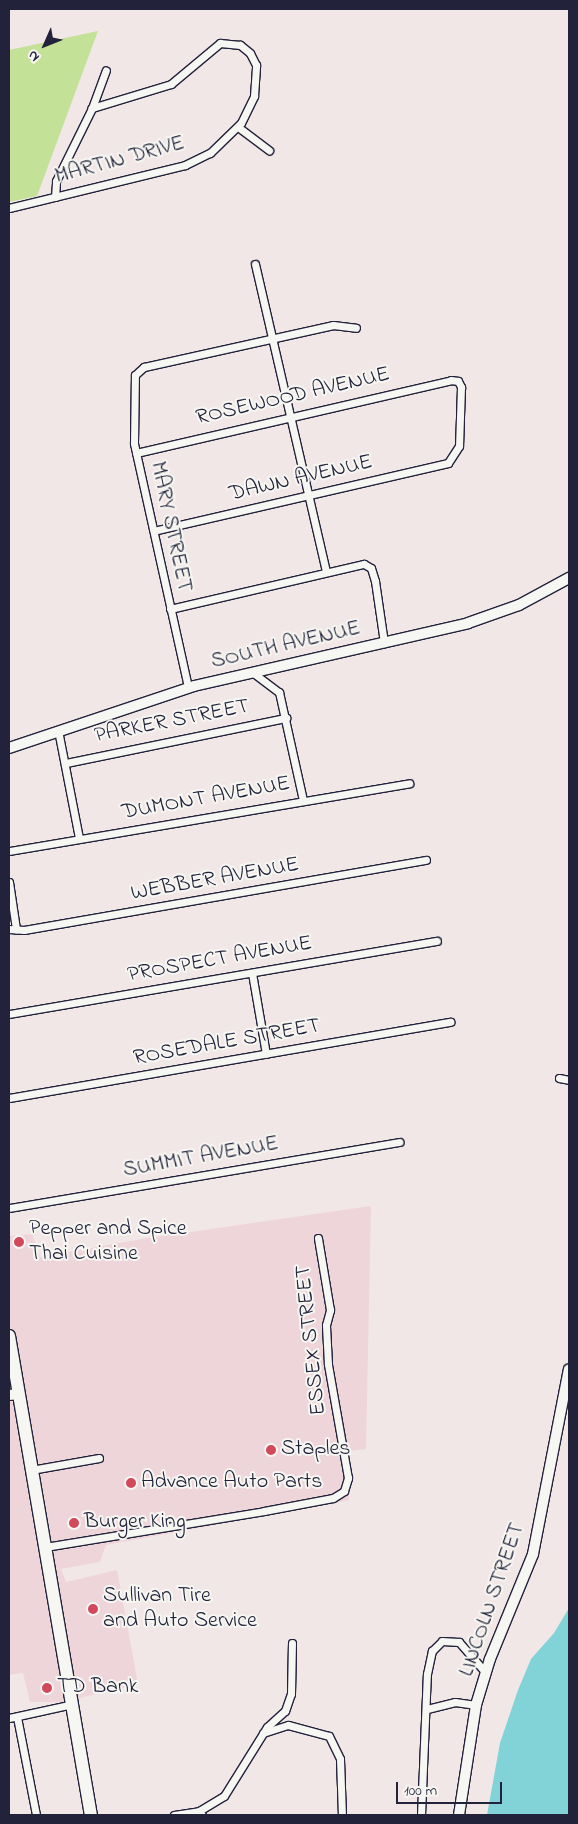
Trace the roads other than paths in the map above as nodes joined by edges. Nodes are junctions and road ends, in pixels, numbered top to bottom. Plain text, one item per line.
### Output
1 (106, 70) dead end
2 (92, 108) junction
3 (238, 127) junction
4 (269, 150) dead end
5 (55, 197) junction
6 (9, 208) edge
7 (255, 264) dead end
8 (356, 328) dead end
9 (273, 338) junction
10 (290, 416) junction
11 (136, 453) junction
12 (454, 458) joint
13 (310, 496) junction
14 (154, 531) junction
15 (326, 572) junction
16 (569, 578) edge
17 (170, 609) junction
18 (384, 643) junction
19 (252, 672) junction
20 (188, 687) junction
21 (286, 718) junction
22 (58, 730) junction
23 (9, 748) edge
24 (66, 763) junction
25 (409, 783) dead end
26 (303, 800) junction
27 (79, 838) junction
28 (9, 851) edge
29 (426, 860) dead end
30 (9, 882) edge
31 (12, 929) edge
32 (437, 942) dead end
33 (252, 973) junction
34 (9, 1014) edge
35 (450, 1022) dead end
36 (266, 1054) junction
37 (559, 1078) dead end
38 (569, 1080) edge
39 (9, 1098) edge
40 (399, 1142) dead end
41 (9, 1208) edge
42 (318, 1238) dead end
43 (9, 1336) edge
44 (569, 1369) edge
45 (14, 1394) edge
46 (99, 1458) dead end
47 (31, 1470) junction
48 (44, 1547) junction
49 (292, 1643) dead end
50 (486, 1673) junction
51 (74, 1704) junction
52 (476, 1705) junction
53 (427, 1709) junction
54 (17, 1717) junction
55 (9, 1718) edge
56 (263, 1733) junction
57 (200, 1813) edge
58 (36, 1815) edge
59 (91, 1815) edge
60 (174, 1815) edge
61 (342, 1815) edge
62 (421, 1815) edge
63 (459, 1815) edge

1 - 2 street
2 - 3 street, MARTIN DRIVE
2 - 5 street
3 - 4 street
3 - 5 street, MARTIN DRIVE
5 - 6 street, MARTIN DRIVE
7 - 9 street
8 - 9 street
9 - 10 street
9 - 11 street, MARY STREET
10 - 11 street, ROSEWOOD AVENUE
10 - 12 street, ROSEWOOD AVENUE
10 - 13 street
11 - 14 street, MARY STREET
12 - 13 street, DAWN AVENUE
13 - 14 street, DAWN AVENUE
13 - 15 street
14 - 17 street, MARY STREET
15 - 17 street
15 - 18 street
16 - 18 street, SOUTH AVENUE
17 - 20 street, MARY STREET
18 - 19 street, SOUTH AVENUE
19 - 20 street, SOUTH AVENUE
19 - 21 street
20 - 22 street, SOUTH AVENUE
21 - 24 street, PARKER STREET
21 - 26 street
22 - 23 street, SOUTH AVENUE
22 - 24 street
24 - 27 street
25 - 26 street, DUMONT AVENUE
26 - 27 street, DUMONT AVENUE
27 - 28 street, DUMONT AVENUE
29 - 31 street, WEBBER AVENUE
30 - 31 street
32 - 33 street, PROSPECT AVENUE
33 - 34 street, PROSPECT AVENUE
33 - 36 street
35 - 36 street, ROSEDALE STREET
36 - 39 street, ROSEDALE STREET
37 - 38 street
40 - 41 street, SUMMIT AVENUE
42 - 48 street, ESSEX STREET
43 - 45 highway
44 - 50 street, LINCOLN STREET
45 - 47 highway
46 - 47 street
47 - 48 highway
48 - 51 highway
49 - 56 street
50 - 52 street, LINCOLN STREET
50 - 53 street
51 - 54 street
51 - 59 highway
52 - 53 street
52 - 63 street, LINCOLN STREET
53 - 62 street
54 - 55 street
54 - 58 street
56 - 57 street
56 - 61 street
57 - 60 street

